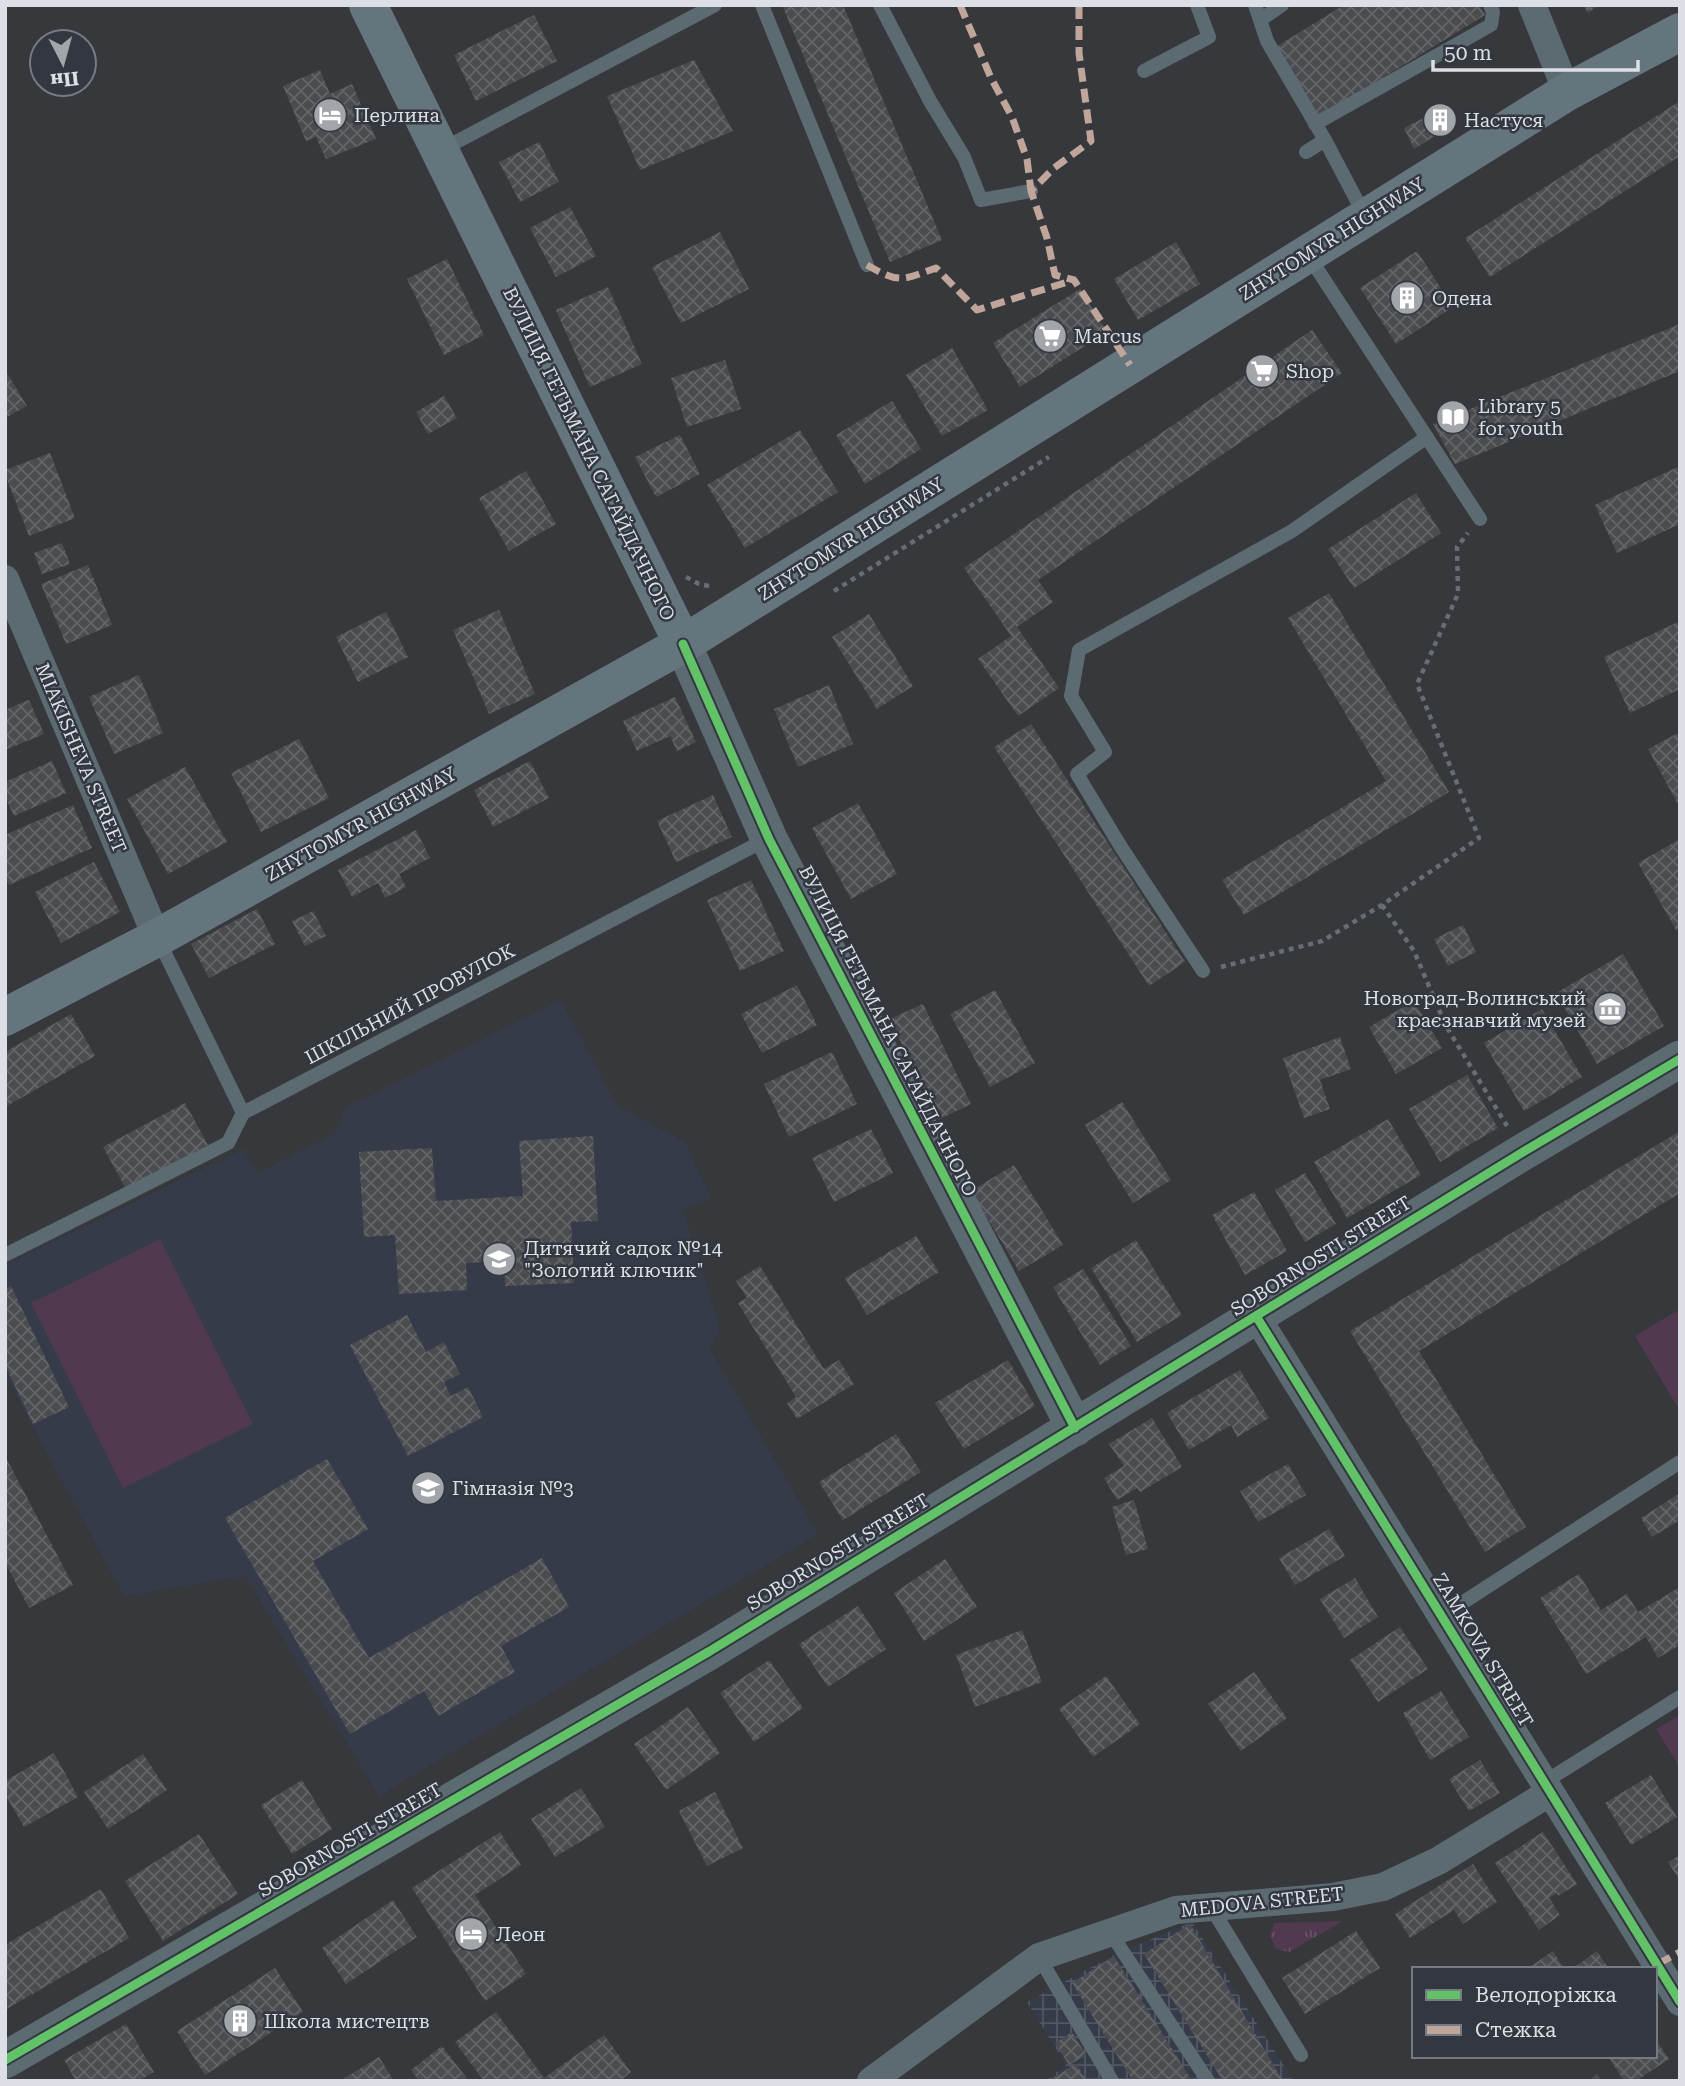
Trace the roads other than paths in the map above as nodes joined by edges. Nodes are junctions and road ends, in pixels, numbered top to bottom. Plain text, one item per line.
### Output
1 (368, 5) edge
2 (715, 5) edge
3 (762, 5) edge
4 (880, 5) edge
5 (1197, 5) edge
6 (1255, 5) edge
7 (1282, 5) edge
8 (1490, 5) edge
9 (1532, 5) edge
10 (1260, 20) junction
11 (1680, 32) edge
12 (1144, 71) dead end
13 (1567, 92) junction
14 (1315, 124) junction
15 (1325, 140) junction
16 (440, 151) junction
17 (1306, 152) dead end
18 (1031, 191) dead end
19 (1366, 218) junction
20 (1307, 254) junction
21 (867, 265) dead end
22 (1427, 437) junction
23 (1480, 519) road end
24 (5, 579) edge
25 (683, 644) junction
26 (769, 839) junction
27 (157, 938) junction
28 (1203, 971) road end
29 (5, 1017) edge
30 (1680, 1059) edge
31 (243, 1113) junction
32 (5, 1255) edge
33 (1256, 1316) junction
34 (1075, 1428) junction
35 (1680, 1462) edge
36 (1442, 1616) junction
37 (1680, 1697) edge
38 (1546, 1788) junction
39 (1211, 1906) junction
40 (1110, 1932) junction
41 (1039, 1956) junction
42 (1669, 1958) edge
43 (1680, 2002) edge
44 (1301, 2055) dead end
45 (5, 2060) edge
46 (871, 2081) edge
47 (1112, 2081) edge
48 (1208, 2081) edge

1 - 16 main road, ВУЛИЦЯ ГЕТЬМАНА САГАЙДАЧНОГО
2 - 16 lane
3 - 21 lane
4 - 18 lane
5 - 12 lane
6 - 10 lane
7 - 10 lane
8 - 14 lane
9 - 13 street
10 - 14 lane
11 - 13 main road, ZHYTOMYR HIGHWAY
13 - 19 main road, ZHYTOMYR HIGHWAY
14 - 15 lane
15 - 17 lane
15 - 19 lane
16 - 25 main road, ВУЛИЦЯ ГЕТЬМАНА САГАЙДАЧНОГО
19 - 20 main road, ZHYTOMYR HIGHWAY
20 - 22 lane
20 - 25 main road, ZHYTOMYR HIGHWAY
22 - 23 lane
22 - 28 lane
24 - 27 street, MIAKISHEVA STREET
25 - 26 street, ВУЛИЦЯ ГЕТЬМАНА САГАЙДАЧНОГО
25 - 27 main road, ZHYTOMYR HIGHWAY
26 - 31 lane, ШКІЛЬНИЙ ПРОВУЛОК
26 - 34 street, ВУЛИЦЯ ГЕТЬМАНА САГАЙДАЧНОГО
27 - 29 main road, ZHYTOMYR HIGHWAY
27 - 31 lane
30 - 33 street, SOBORNOSTI STREET
31 - 32 lane
33 - 34 street, SOBORNOSTI STREET
33 - 36 street, ZAMKOVA STREET
34 - 45 street, SOBORNOSTI STREET
35 - 36 lane
36 - 38 street, ZAMKOVA STREET
37 - 38 lane
38 - 39 street, MEDOVA STREET
38 - 42 street, ZAMKOVA STREET
39 - 40 street, MEDOVA STREET
39 - 44 lane
40 - 41 street, MEDOVA STREET
40 - 48 lane
41 - 46 street, MEDOVA STREET
41 - 47 lane
42 - 43 street, ZAMKOVA STREET

